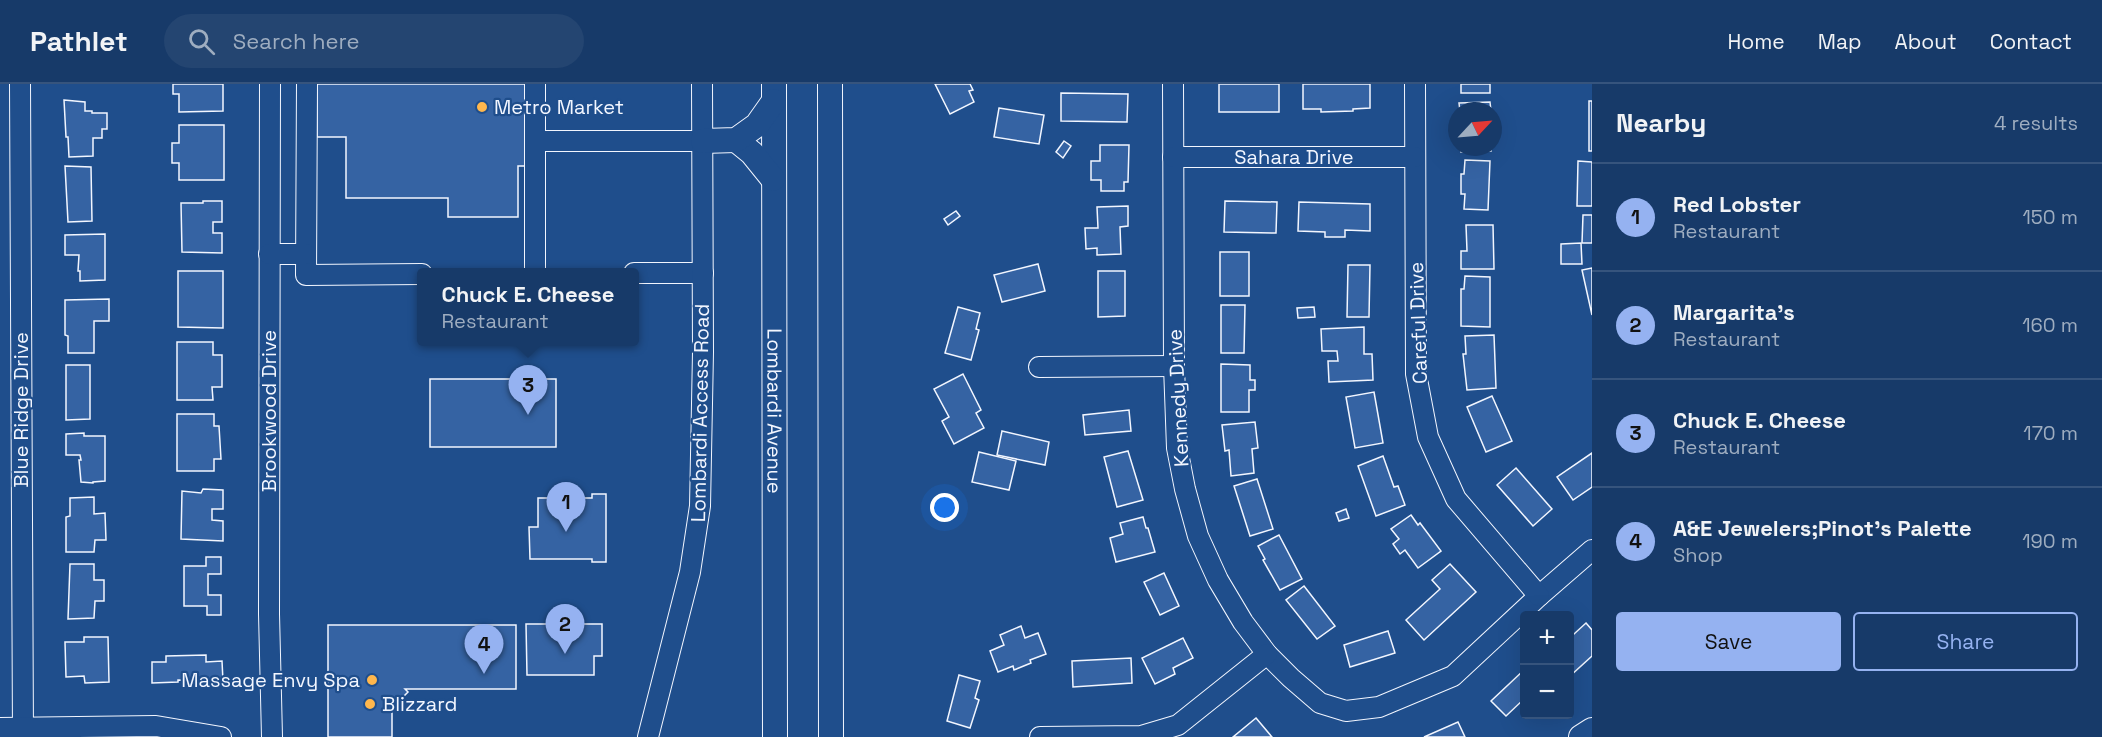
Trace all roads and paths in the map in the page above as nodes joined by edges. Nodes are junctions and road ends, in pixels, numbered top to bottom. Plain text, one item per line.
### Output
1 (20, 84) edge
2 (270, 84) edge
3 (307, 84) edge
4 (536, 84) edge
5 (702, 84) edge
6 (830, 84) edge
7 (1173, 84) edge
8 (1415, 84) edge
9 (774, 92) edge
10 (736, 140) junction
11 (535, 141) junction
12 (703, 141) junction
13 (1173, 157) junction
14 (1415, 157) junction
15 (773, 179) junction
16 (269, 254) junction
17 (306, 254) junction
18 (535, 268) edge
19 (639, 273) edge
20 (703, 273) junction
21 (417, 274) edge
22 (1174, 366) junction
23 (1039, 367) dead end
24 (1592, 550) edge
25 (1539, 596) junction
26 (1267, 654) junction
27 (0, 728) edge
28 (1592, 730) edge
29 (23, 733) edge
30 (221, 737) edge
31 (272, 737) edge
32 (648, 737) edge
33 (775, 737) edge
34 (831, 737) edge
35 (1040, 737) edge
36 (1581, 737) edge

1 - 29 street, Blue Ridge Drive
2 - 16 street, Brookwood Drive
3 - 17 street
4 - 11 street
5 - 12 street, Lombardi Access Road
6 - 34 main road
7 - 13 street, Kennedy Drive
8 - 14 street, Careful Drive
9 - 10 main road
9 - 15 main road, Lombardi Avenue
10 - 12 main road
10 - 15 main road
11 - 12 street
11 - 18 street
12 - 20 street, Lombardi Access Road
13 - 14 street, Sahara Drive
13 - 22 street, Kennedy Drive
14 - 25 street, Careful Drive
15 - 33 main road, Lombardi Avenue
16 - 17 street
16 - 31 street, Brookwood Drive
17 - 21 street
19 - 20 street
20 - 32 street, Lombardi Access Road
22 - 23 street
22 - 26 street, Kennedy Drive
24 - 25 street
25 - 26 street, Kennedy Drive
26 - 35 street
27 - 29 street
28 - 36 main road
29 - 30 street

